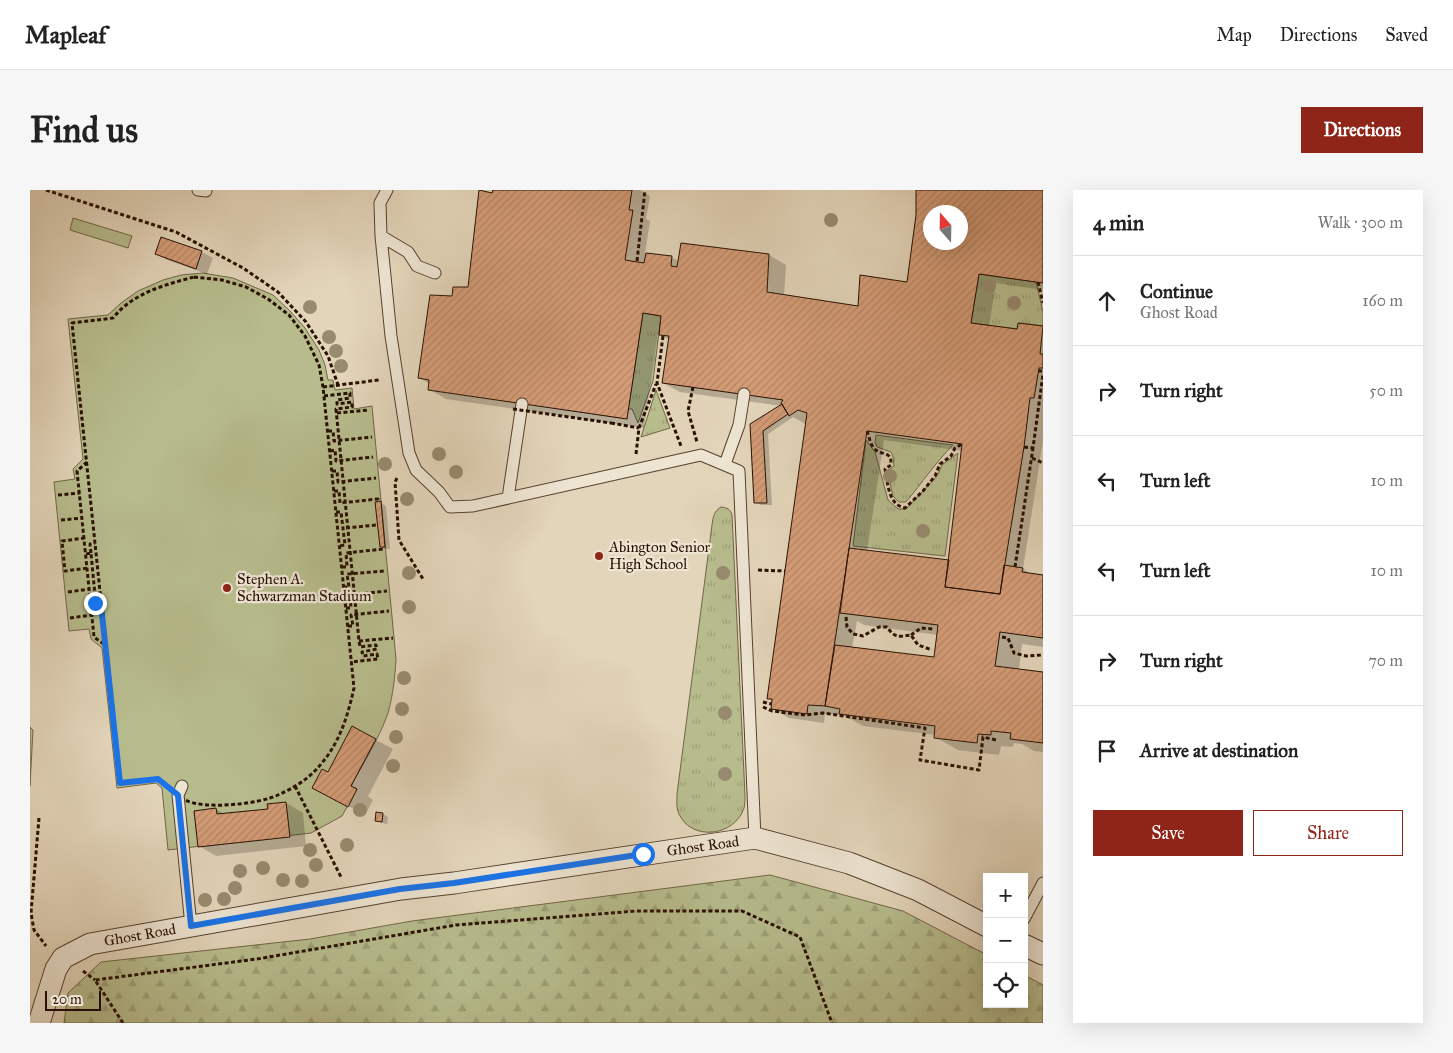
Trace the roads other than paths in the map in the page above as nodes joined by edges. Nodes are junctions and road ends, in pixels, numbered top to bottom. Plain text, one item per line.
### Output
1 (387, 190) edge
2 (382, 236) junction
3 (435, 273) dead end
4 (744, 394) dead end
5 (518, 407) road end
6 (725, 464) junction
7 (508, 498) junction
8 (180, 791) road end
9 (755, 838) junction
10 (1043, 883) edge
11 (1025, 918) edge
12 (983, 924) edge
13 (191, 926) junction
14 (1028, 947) edge
15 (1043, 954) edge
16 (39, 1023) edge

1 - 2 lane
2 - 3 lane
2 - 7 lane
4 - 6 lane
5 - 7 lane
6 - 7 lane
6 - 9 lane
8 - 13 lane
9 - 12 street, Ghost Road
9 - 13 street, Ghost Road
10 - 11 lane
13 - 16 street, Ghost Road
14 - 15 street

